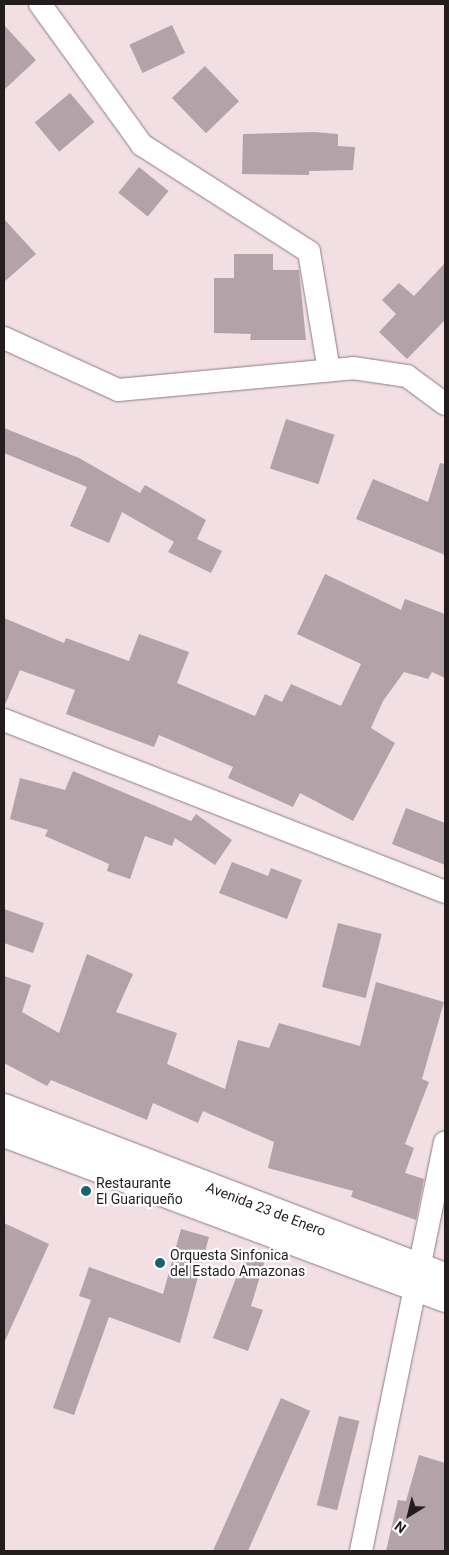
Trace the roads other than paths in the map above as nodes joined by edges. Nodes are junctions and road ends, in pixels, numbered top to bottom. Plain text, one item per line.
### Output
1 (40, 4) edge
2 (4, 338) edge
3 (329, 370) junction
4 (445, 404) edge
5 (4, 720) edge
6 (445, 892) edge
7 (4, 1108) edge
8 (4, 1133) edge
9 (445, 1143) edge
10 (445, 1277) edge
11 (417, 1278) junction
12 (445, 1298) edge
13 (362, 1551) edge

1 - 3 street
2 - 3 street
3 - 4 street
5 - 6 street
7 - 11 main road, Avenida 23 de Enero
8 - 11 main road, Avenida 23 de Enero
9 - 11 street
10 - 11 main road, Avenida 23 de Enero
11 - 12 main road, Avenida 23 de Enero
11 - 13 street

